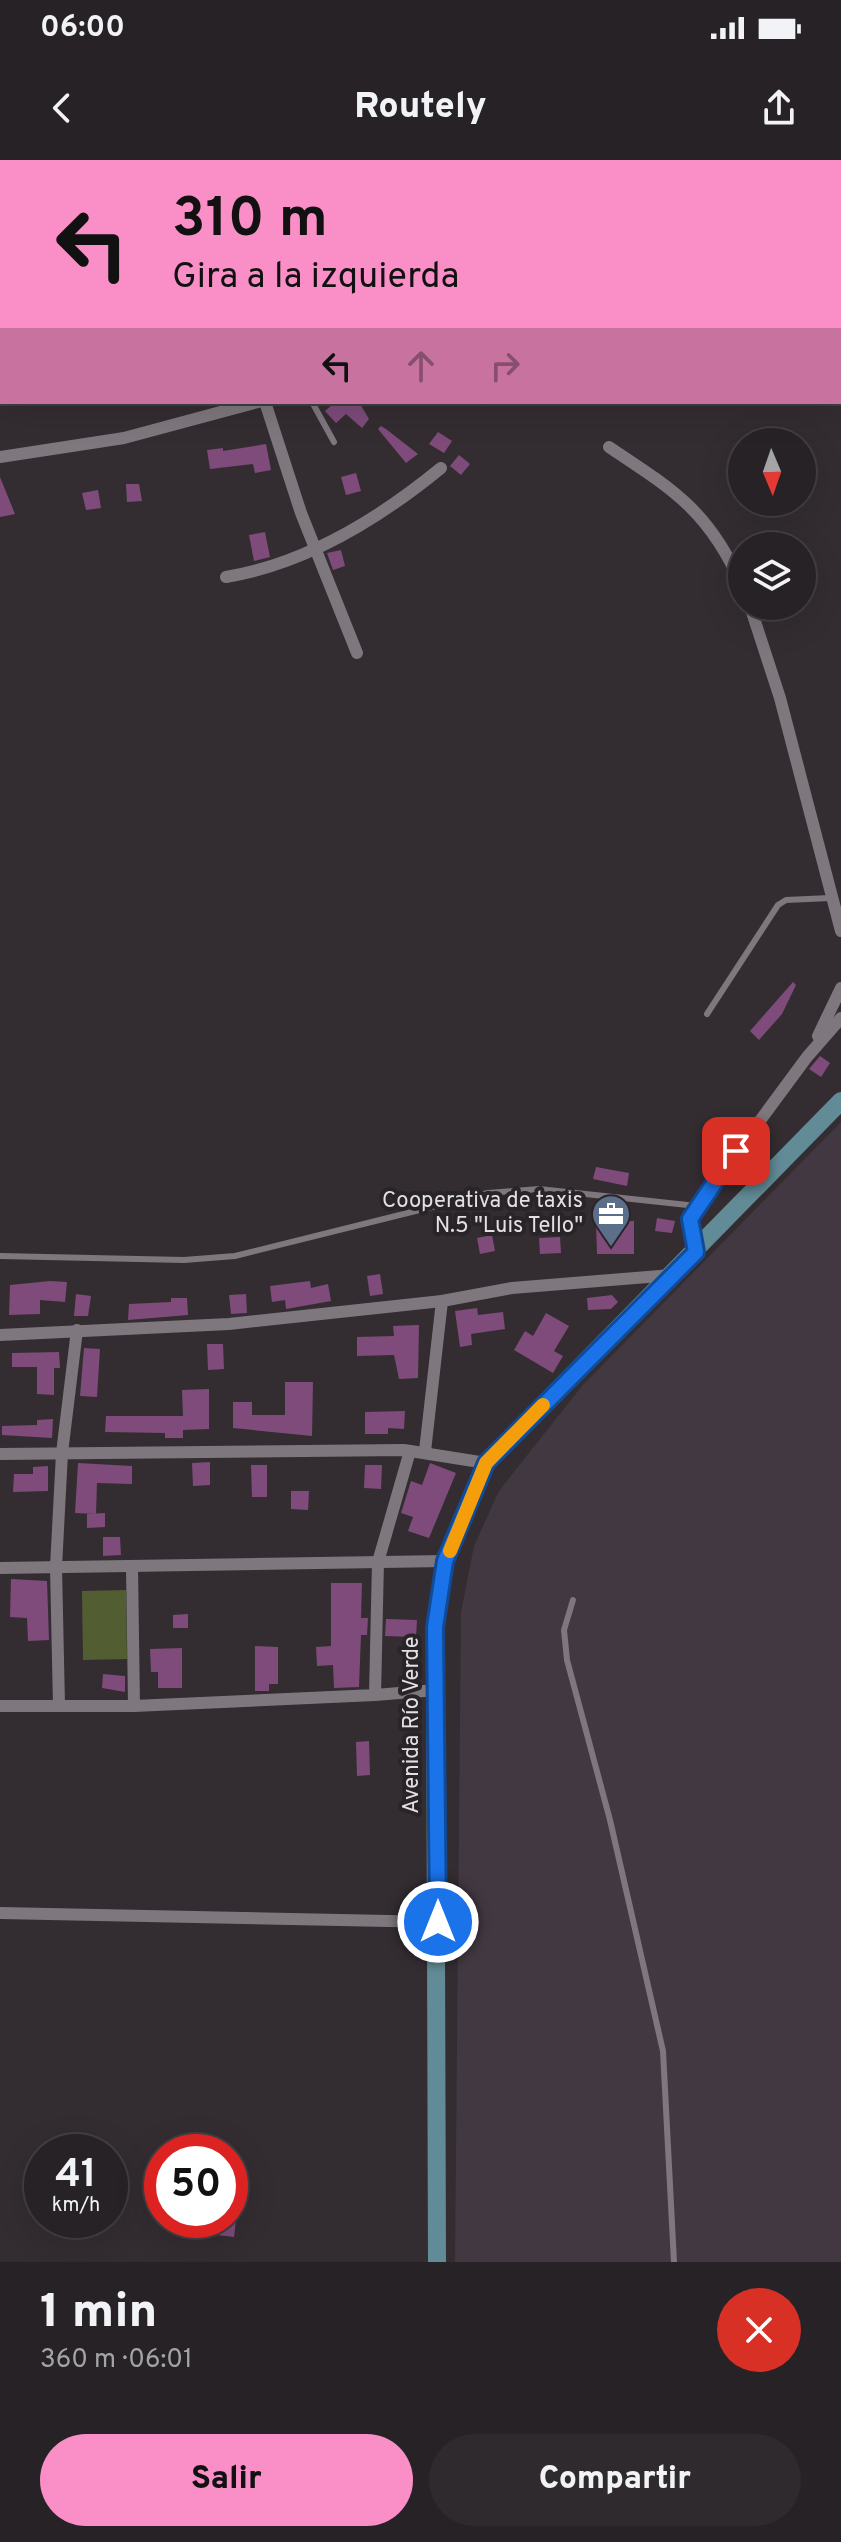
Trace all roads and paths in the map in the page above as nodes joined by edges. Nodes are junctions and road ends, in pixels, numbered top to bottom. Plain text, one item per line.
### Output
1 (251, 404) edge
2 (266, 404) edge
3 (313, 404) edge
4 (334, 442) dead end
5 (609, 447) dead end
6 (0, 457) edge
7 (441, 468) dead end
8 (315, 548) junction
9 (728, 553) edge
10 (226, 577) dead end
11 (755, 620) edge
12 (357, 653) dead end
13 (830, 898) junction
14 (841, 931) edge
15 (841, 988) edge
16 (707, 1014) dead end
17 (841, 1018) edge
18 (807, 1057) junction
19 (841, 1101) edge
20 (697, 1206) junction
21 (696, 1252) junction
22 (0, 1256) edge
23 (672, 1275) junction
24 (442, 1301) junction
25 (77, 1330) junction
26 (0, 1335) edge
27 (410, 1451) junction
28 (425, 1451) junction
29 (62, 1453) junction
30 (0, 1454) edge
31 (486, 1463) junction
32 (445, 1561) junction
33 (378, 1562) junction
34 (132, 1566) junction
35 (56, 1567) junction
36 (0, 1568) edge
37 (573, 1600) dead end
38 (436, 1690) junction
39 (375, 1695) junction
40 (0, 1706) edge
41 (59, 1706) junction
42 (134, 1706) junction
43 (0, 1913) edge
44 (438, 1922) junction
45 (437, 2262) edge
46 (674, 2262) edge

1 - 6 street
2 - 8 street
3 - 4 lane
5 - 9 street
7 - 8 street
8 - 10 street
8 - 12 street
11 - 13 street
13 - 14 street
13 - 16 lane
15 - 18 street
17 - 18 street
18 - 20 street
19 - 21 main road, Avenida Río Verde
20 - 21 street
20 - 22 lane
21 - 23 main road, Avenida Río Verde
23 - 24 street
23 - 31 main road, Avenida Río Verde
24 - 25 street
24 - 28 street
25 - 26 street
25 - 29 street
27 - 28 street
27 - 29 street
27 - 33 street
28 - 31 street
29 - 30 street
29 - 35 street
31 - 32 main road, Avenida Río Verde
32 - 33 street
32 - 38 main road, Avenida Río Verde
33 - 34 street
33 - 39 street
34 - 35 street
34 - 42 street
35 - 36 street
35 - 41 street
37 - 46 lane
38 - 39 street
38 - 44 main road, Avenida Río Verde
39 - 42 street
40 - 41 street
41 - 42 street
43 - 44 street
44 - 45 main road, Avenida Río Verde

